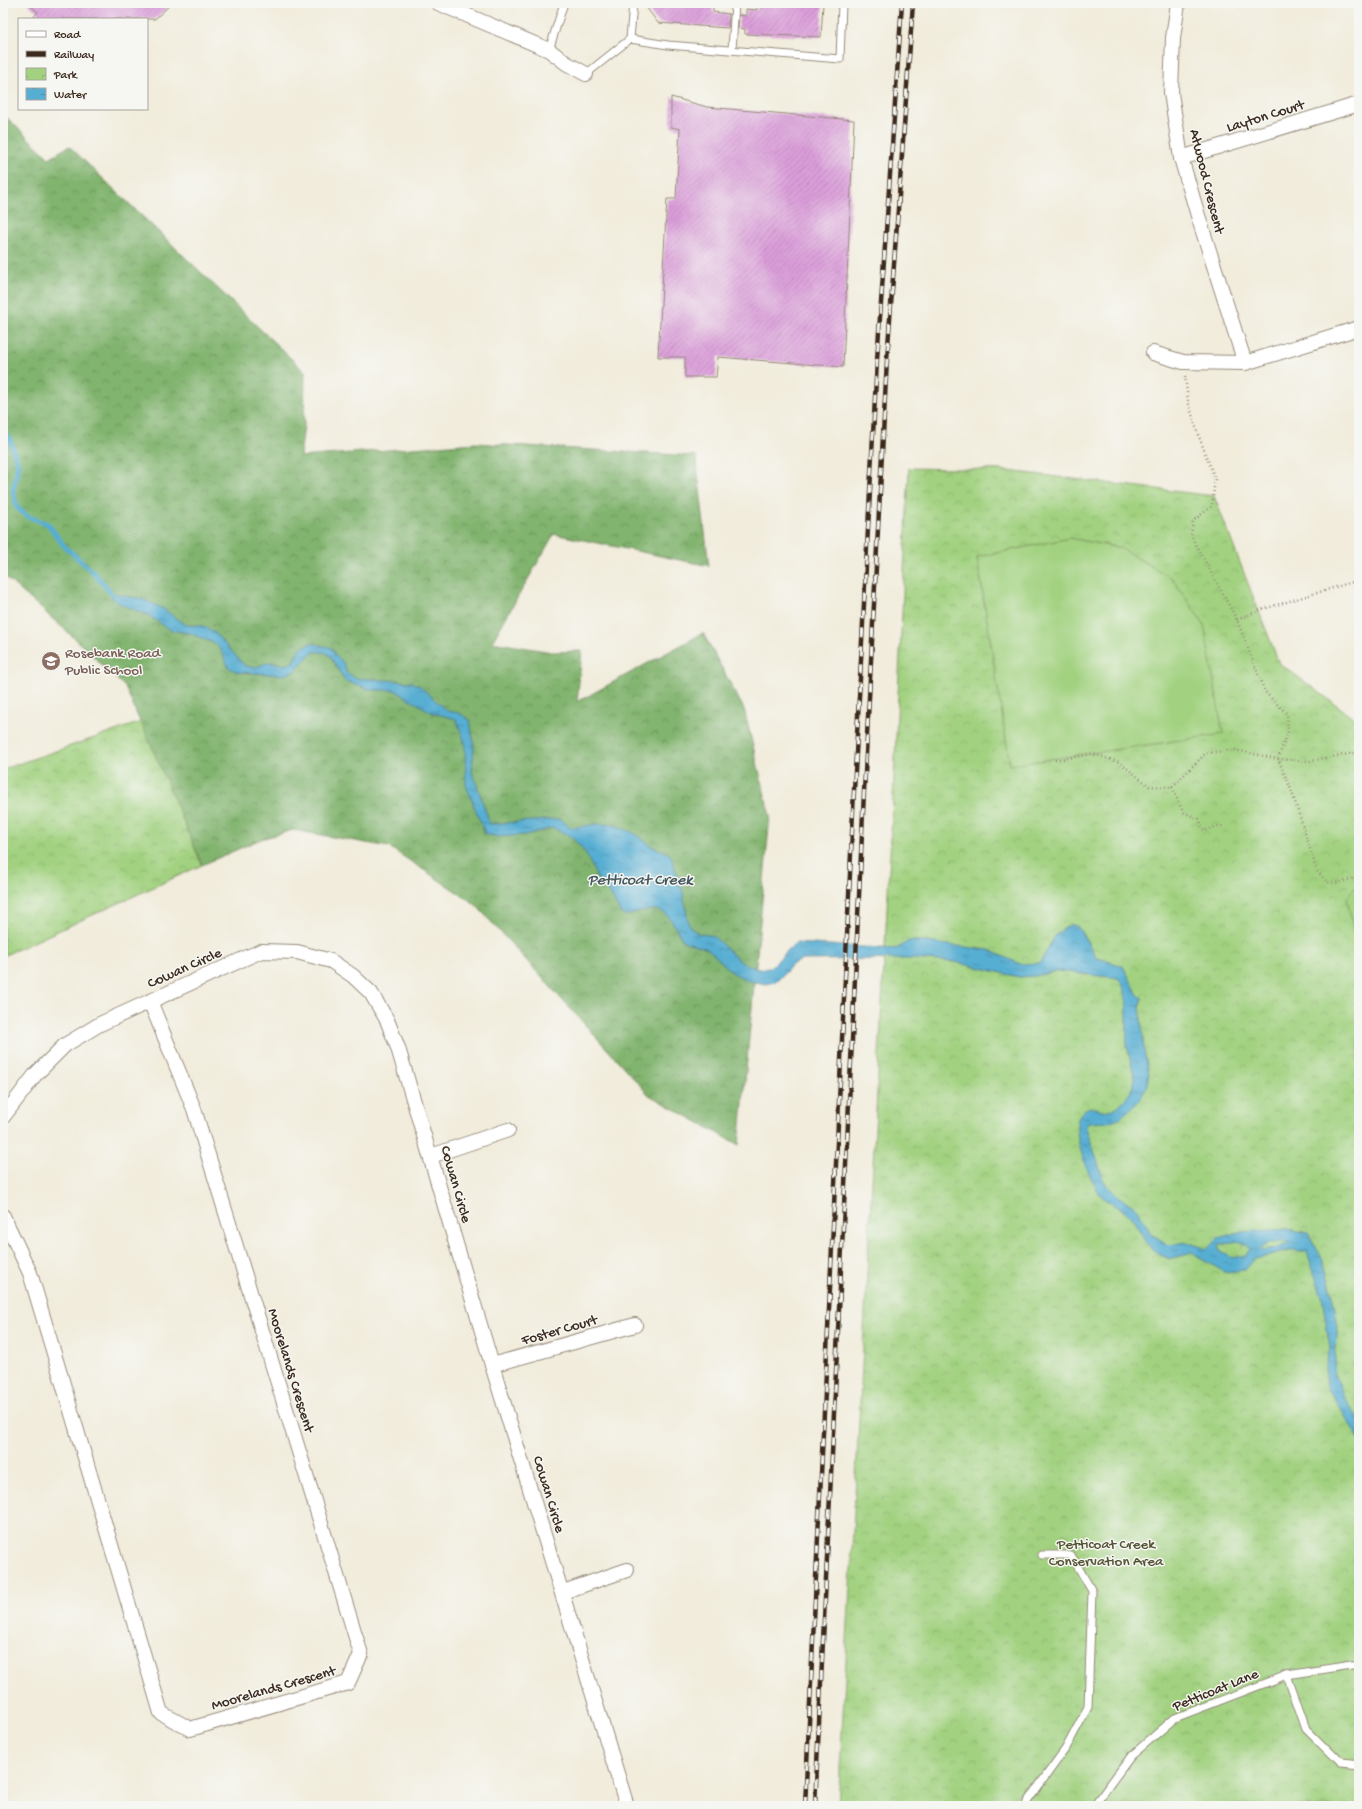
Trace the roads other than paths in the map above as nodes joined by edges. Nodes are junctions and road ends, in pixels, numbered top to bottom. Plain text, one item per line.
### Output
1 (438, 3) edge
2 (564, 3) edge
3 (633, 3) edge
4 (735, 3) edge
5 (842, 3) edge
6 (1178, 3) edge
7 (630, 39) junction
8 (550, 50) junction
9 (732, 50) junction
10 (586, 74) joint
11 (1359, 104) edge
12 (1181, 158) junction
13 (1359, 328) edge
14 (1153, 353) dead end
15 (1245, 363) junction
16 (150, 1001) junction
17 (3, 1117) edge
18 (508, 1130) dead end
19 (431, 1156) junction
20 (3, 1216) edge
21 (635, 1325) dead end
22 (492, 1366) junction
23 (1042, 1555) dead end
24 (627, 1570) dead end
25 (563, 1592) junction
26 (1359, 1664) edge
27 (1287, 1675) junction
28 (1359, 1765) edge
29 (627, 1806) edge
30 (1026, 1806) edge
31 (1094, 1806) edge

1 - 8 street
2 - 8 lane
3 - 7 lane
4 - 9 lane
5 - 9 lane
6 - 12 street, Atwood Crescent
7 - 9 lane
7 - 10 lane
8 - 10 street
11 - 12 street, Layton Court
12 - 15 street, Atwood Crescent
13 - 15 street
14 - 15 street
16 - 17 street, Cowan Circle
16 - 19 street, Cowan Circle
16 - 20 street, Moorelands Crescent
18 - 19 street
19 - 22 street, Cowan Circle
21 - 22 street, Foster Court
22 - 25 street, Cowan Circle
23 - 30 lane
24 - 25 street
25 - 29 street, Cowan Circle
26 - 27 lane, Petticoat Lane
27 - 28 lane
27 - 31 lane, Petticoat Lane

